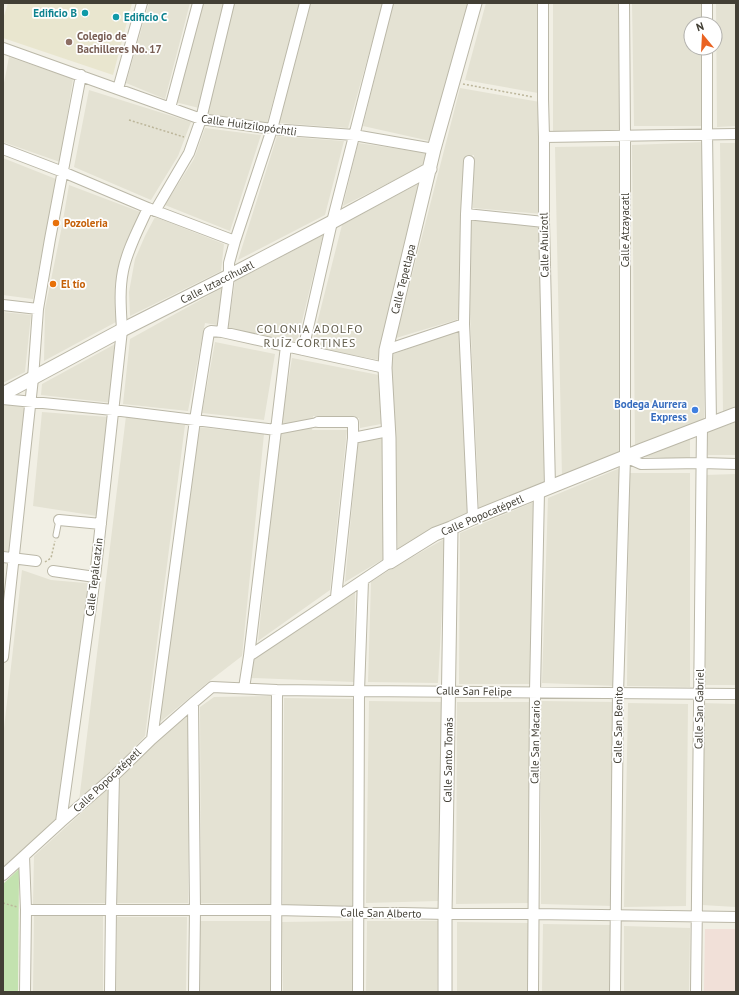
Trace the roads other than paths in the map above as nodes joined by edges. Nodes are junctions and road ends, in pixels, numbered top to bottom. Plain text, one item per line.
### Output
1 (142, 3) edge
2 (198, 3) edge
3 (229, 3) edge
4 (305, 3) edge
5 (388, 3) edge
6 (475, 3) edge
7 (543, 3) edge
8 (624, 3) edge
9 (708, 3) edge
10 (707, 16) edge
11 (3, 48) edge
12 (707, 56) edge
13 (81, 75) junction
14 (118, 90) junction
15 (170, 108) junction
16 (200, 119) junction
17 (272, 130) junction
18 (707, 134) junction
19 (736, 134) edge
20 (354, 135) junction
21 (625, 136) junction
22 (544, 137) junction
23 (3, 149) edge
24 (434, 149) junction
25 (469, 161) dead end
26 (430, 169) junction
27 (63, 172) junction
28 (151, 209) junction
29 (466, 214) junction
30 (332, 222) junction
31 (544, 222) junction
32 (235, 241) junction
33 (229, 276) junction
34 (3, 305) edge
35 (38, 309) junction
36 (464, 324) junction
37 (122, 330) junction
38 (222, 332) junction
39 (286, 346) junction
40 (303, 350) junction
41 (386, 350) junction
42 (385, 368) junction
43 (33, 378) junction
44 (3, 394) edge
45 (3, 399) edge
46 (30, 402) junction
47 (113, 410) junction
48 (736, 414) edge
49 (195, 420) junction
50 (318, 422) joint
51 (707, 425) junction
52 (276, 430) junction
53 (388, 431) junction
54 (353, 438) junction
55 (625, 457) junction
56 (702, 463) junction
57 (736, 464) edge
58 (544, 489) junction
59 (473, 518) junction
60 (59, 520) joint
61 (101, 524) junction
62 (451, 528) junction
63 (56, 535) dead end
64 (3, 557) edge
65 (14, 558) junction
66 (36, 561) road end
67 (390, 562) junction
68 (53, 571) dead end
69 (95, 577) junction
70 (363, 580) junction
71 (336, 597) junction
72 (249, 656) junction
73 (3, 657) edge
74 (212, 687) joint
75 (244, 688) junction
76 (277, 690) junction
77 (359, 691) junction
78 (449, 691) junction
79 (535, 692) junction
80 (618, 694) junction
81 (699, 694) junction
82 (736, 694) edge
83 (193, 703) junction
84 (152, 738) junction
85 (114, 776) junction
86 (61, 822) junction
87 (24, 856) junction
88 (3, 875) edge
89 (111, 909) junction
90 (26, 910) junction
91 (195, 910) junction
92 (276, 910) junction
93 (359, 912) junction
94 (446, 914) junction
95 (533, 914) junction
96 (615, 916) junction
97 (696, 916) junction
98 (736, 917) edge
99 (25, 992) edge
100 (110, 992) edge
101 (194, 992) edge
102 (276, 992) edge
103 (358, 992) edge
104 (445, 992) edge
105 (533, 992) edge
106 (615, 992) edge
107 (696, 992) edge

1 - 14 street
2 - 15 street
3 - 16 street, Calle Tepálcatzin
4 - 17 street
5 - 20 street
6 - 24 street, Calle Tepetlapa
7 - 22 street, Calle Ahuízotl
8 - 21 street, Calle Atzayacatl
9 - 10 street
11 - 13 street, Calle Huitzilopóchtli
12 - 18 street, Calle San Gabriel
13 - 14 street, Calle Huitzilopóchtli
13 - 27 street
14 - 15 street, Calle Huitzilopóchtli
15 - 16 street, Calle Huitzilopóchtli
16 - 17 street, Calle Huitzilopóchtli
16 - 28 street, Calle Tepálcatzin
17 - 20 street, Calle Huitzilopóchtli
17 - 32 street
18 - 19 street
18 - 21 street
18 - 51 street, Calle San Gabriel
20 - 24 street, Calle Huitzilopóchtli
20 - 30 street
21 - 22 street
21 - 55 street, Calle Atzayacatl
22 - 31 street, Calle Ahuízotl
23 - 27 street
24 - 26 street, Calle Tepetlapa
25 - 29 street
26 - 30 street, Calle Iztaccíhuatl
26 - 41 street, Calle Tepetlapa
27 - 28 street
27 - 35 street
28 - 32 street
28 - 37 street, Calle Tepálcatzin
29 - 31 street
29 - 36 street
30 - 33 street, Calle Iztaccíhuatl
30 - 40 street
31 - 58 street, Calle Ahuízotl
32 - 33 street
33 - 37 street, Calle Iztaccíhuatl
33 - 38 street
34 - 35 street
35 - 43 street
36 - 41 street
36 - 59 street
37 - 43 street, Calle Iztaccíhuatl
37 - 47 street, Calle Tepálcatzin
38 - 39 street
38 - 49 street
39 - 40 street
39 - 52 street
40 - 42 street
41 - 42 street, Calle Tepetlapa
42 - 53 street, Calle Tepetlapa
43 - 44 street, Calle Iztaccíhuatl
43 - 46 street
45 - 46 street
46 - 47 street
46 - 65 street
47 - 49 street
47 - 61 street, Calle Tepálcatzin
48 - 51 street, Calle Popocatépetl
49 - 52 street
49 - 84 street
50 - 52 street
50 - 54 street
51 - 55 street, Calle Popocatépetl
51 - 56 street, Calle San Gabriel
52 - 72 street
53 - 54 street
53 - 67 street, Calle Tepetlapa
54 - 71 street
55 - 56 street
55 - 58 street, Calle Popocatépetl
55 - 80 street, Calle San Benito
56 - 57 street
56 - 81 street, Calle San Gabriel
58 - 59 street, Calle Popocatépetl
58 - 79 street, Calle San Macario
59 - 62 street, Calle Popocatépetl
60 - 61 street
60 - 63 lane
61 - 69 street, Calle Tepálcatzin
62 - 67 street, Calle Popocatépetl
62 - 78 street, Calle Santo Tomás
64 - 65 street
65 - 66 street
65 - 73 street
67 - 70 street, Calle Popocatépetl
68 - 69 street
69 - 86 street, Calle Tepálcatzin
70 - 71 street, Calle Popocatépetl
70 - 77 street
71 - 72 street, Calle Popocatépetl
72 - 75 street
74 - 75 street, Calle San Felipe
74 - 83 street, Calle Popocatépetl
75 - 76 street, Calle San Felipe
76 - 77 street, Calle San Felipe
76 - 92 street
77 - 78 street, Calle San Felipe
77 - 93 street
78 - 79 street, Calle San Felipe
78 - 94 street, Calle Santo Tomás
79 - 80 street, Calle San Felipe
79 - 95 street, Calle San Macario
80 - 81 street, Calle San Felipe
80 - 96 street, Calle San Benito
81 - 82 street, Calle San Felipe
81 - 97 street, Calle San Gabriel
83 - 84 street, Calle Popocatépetl
83 - 91 street
84 - 85 street, Calle Popocatépetl
85 - 86 street, Calle Popocatépetl
85 - 89 street
86 - 87 street, Calle Popocatépetl
87 - 88 street, Calle Popocatépetl
87 - 90 street
89 - 90 street, Calle San Alberto
89 - 91 street, Calle San Alberto
89 - 100 street
90 - 99 street
91 - 92 street, Calle San Alberto
91 - 101 street
92 - 93 street, Calle San Alberto
92 - 102 street
93 - 94 street, Calle San Alberto
93 - 103 street
94 - 95 street, Calle San Alberto
94 - 104 street, Calle Santo Tomás
95 - 96 street, Calle San Alberto
95 - 105 street, Calle San Macario
96 - 97 street, Calle San Alberto
96 - 106 street, Calle San Benito
97 - 98 street, Calle San Alberto
97 - 107 street, Calle San Gabriel

